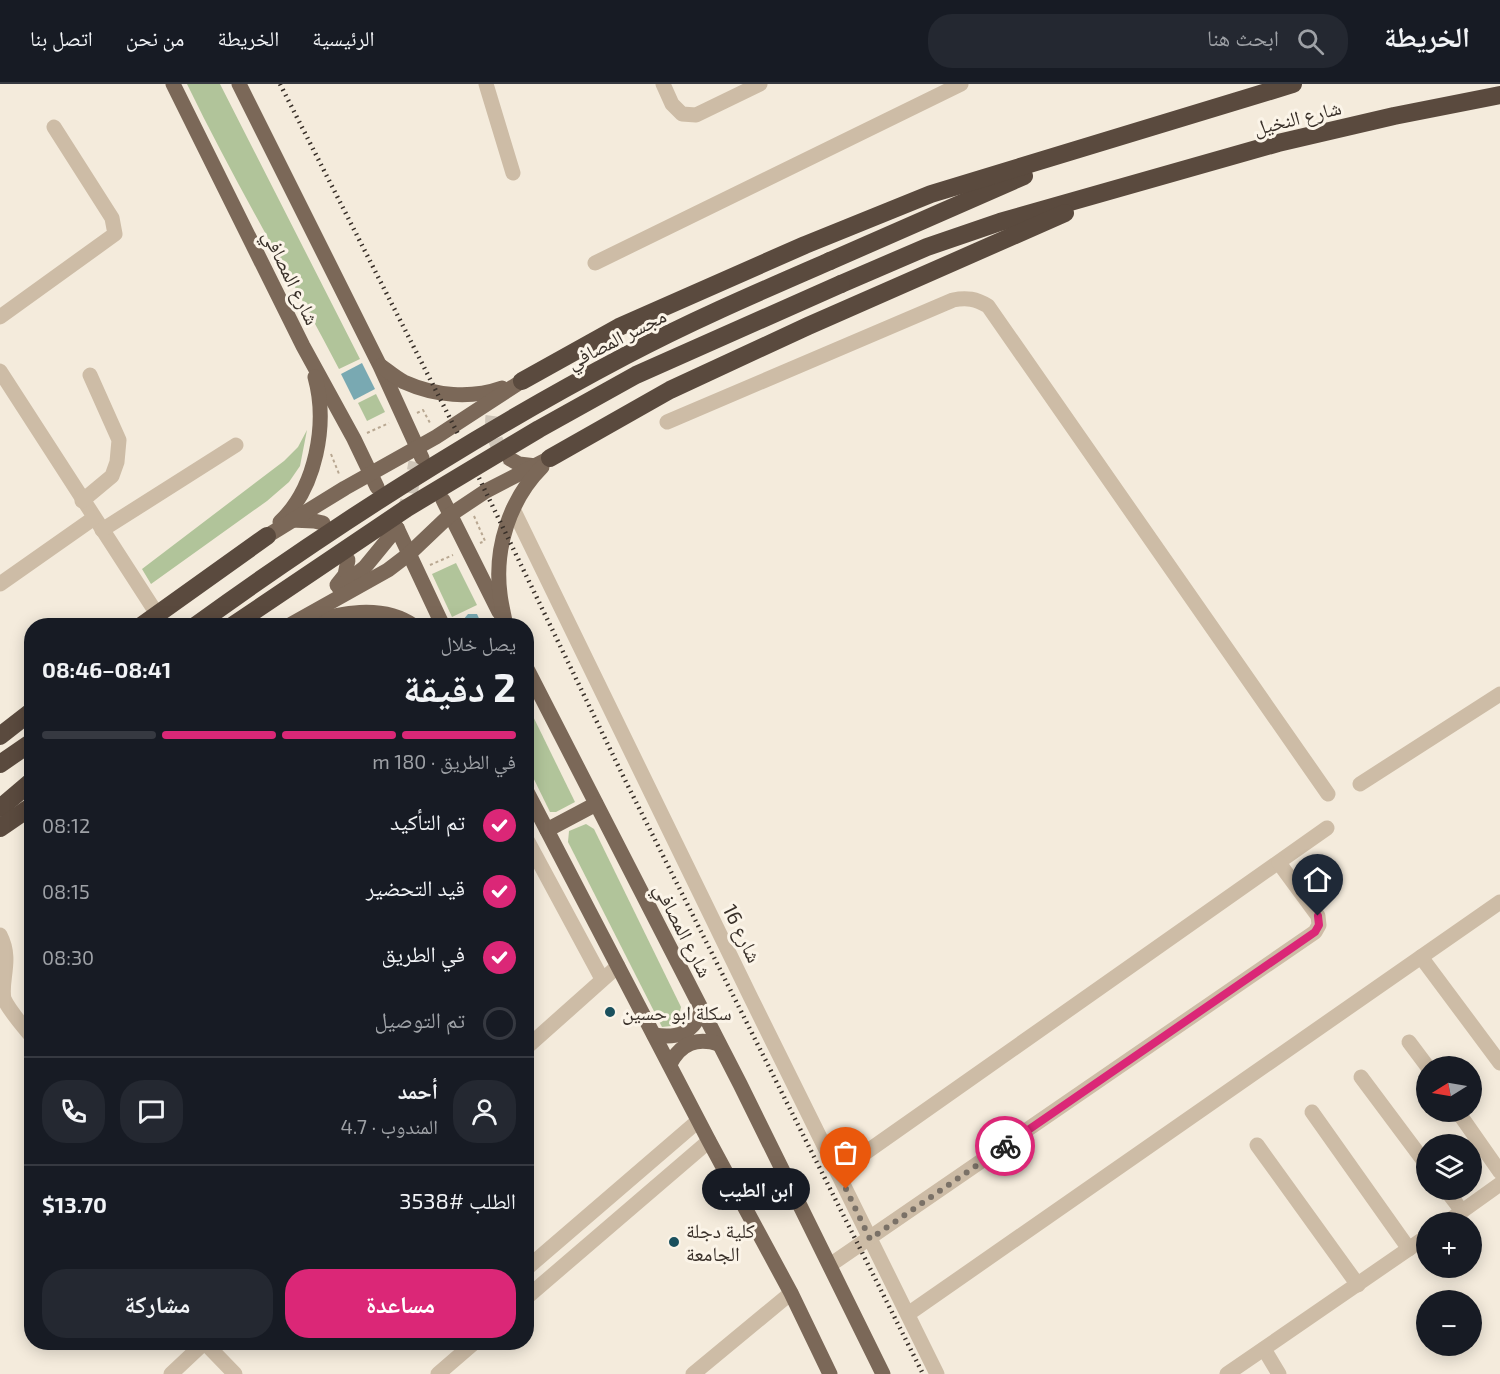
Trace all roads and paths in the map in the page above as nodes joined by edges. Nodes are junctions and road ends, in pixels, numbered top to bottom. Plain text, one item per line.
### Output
1 (173, 84) edge
2 (239, 84) edge
3 (486, 84) edge
4 (663, 84) edge
5 (760, 84) edge
6 (961, 84) edge
7 (1293, 84) edge
8 (1500, 95) edge
9 (54, 127) dead end
10 (1089, 147) junction
11 (513, 173) dead end
12 (1108, 193) junction
13 (595, 263) dead end
14 (0, 317) edge
15 (303, 346) junction
16 (380, 366) junction
17 (0, 371) edge
18 (90, 375) dead end
19 (522, 381) junction
20 (506, 392) junction
21 (493, 416) tunnel mouth
22 (403, 418) junction
23 (667, 422) dead end
24 (436, 437) junction
25 (354, 439) junction
26 (236, 445) dead end
27 (419, 456) junction
28 (510, 459) dead end
29 (543, 462) junction
30 (374, 480) junction
31 (443, 500) dead end
32 (82, 501) junction
33 (513, 509) junction
34 (450, 515) junction
35 (291, 520) junction
36 (323, 523) dead end
37 (98, 524) junction
38 (267, 536) junction
39 (409, 554) junction
40 (348, 560) dead end
41 (0, 584) edge
42 (328, 597) junction
43 (312, 611) junction
44 (157, 614) junction
45 (152, 618) edge
46 (207, 618) edge
47 (243, 618) edge
48 (301, 618) edge
49 (322, 618) edge
50 (394, 618) edge
51 (439, 618) edge
52 (502, 618) edge
53 (505, 618) edge
54 (534, 683) edge
55 (1500, 694) edge
56 (24, 717) edge
57 (0, 736) edge
58 (24, 748) edge
59 (0, 764) edge
60 (1360, 784) dead end
61 (24, 788) edge
62 (1328, 794) dead end
63 (596, 804) junction
64 (534, 805) edge
65 (0, 808) edge
66 (24, 812) edge
67 (0, 828) edge
68 (1327, 828) dead end
69 (548, 830) junction
70 (534, 853) edge
71 (1279, 863) junction
72 (1500, 902) edge
73 (0, 935) edge
74 (1421, 957) junction
75 (618, 966) junction
76 (602, 979) junction
77 (702, 1010) junction
78 (24, 1026) edge
79 (654, 1035) junction
80 (534, 1041) edge
81 (1409, 1042) dead end
82 (719, 1044) junction
83 (1419, 1056) edge
84 (1500, 1063) edge
85 (670, 1064) junction
86 (1361, 1077) dead end
87 (1312, 1112) dead end
88 (698, 1121) junction
89 (1465, 1122) edge
90 (709, 1141) junction
91 (1257, 1145) dead end
92 (1416, 1151) edge
93 (837, 1172) junction
94 (1500, 1172) edge
95 (1500, 1184) edge
96 (1454, 1200) edge
97 (1462, 1211) joint
98 (870, 1239) junction
99 (1416, 1244) edge
100 (1409, 1249) junction
101 (534, 1262) edge
102 (830, 1265) junction
103 (1358, 1285) junction
104 (534, 1291) edge
105 (791, 1293) junction
106 (908, 1314) junction
107 (1264, 1349) junction
108 (197, 1350) edge
109 (212, 1350) edge
110 (466, 1350) edge
111 (171, 1374) edge
112 (235, 1374) edge
113 (438, 1374) edge
114 (693, 1374) edge
115 (830, 1374) edge
116 (883, 1374) edge
117 (938, 1374) edge
118 (1227, 1374) edge
119 (1279, 1374) edge

1 - 15 main road, شارع المصافي
2 - 16 main road, شارع المصافي
3 - 11 street
4 - 5 street
6 - 13 street
7 - 10 highway, شارع النخيل
8 - 12 highway, شارع النخيل
9 - 14 street
10 - 19 highway
10 - 46 highway, مجسر المصافي, bridge
12 - 29 highway
12 - 47 highway, bridge
15 - 25 main road, شارع المصافي
15 - 38 main road
16 - 19 main road
16 - 22 main road, شارع المصافي
17 - 32 street
18 - 32 street
19 - 20 main road
20 - 21 main road
20 - 24 main road
22 - 24 path
22 - 25 path
22 - 27 main road, شارع المصافي
23 - 62 street
24 - 27 main road
25 - 30 main road, شارع المصافي
26 - 37 street
27 - 30 main road
28 - 29 main road
29 - 33 main road
29 - 34 main road
30 - 35 main road
31 - 34 main road
32 - 37 street
33 - 53 main road
33 - 93 street, شارع 16
34 - 39 main road
34 - 52 main road
35 - 36 main road
35 - 38 main road
37 - 41 street
37 - 44 street
38 - 44 highway
39 - 42 main road
39 - 43 main road
39 - 51 main road
40 - 42 main road
42 - 43 main road
43 - 48 main road
44 - 45 highway
49 - 50 main road
54 - 63 main road, شارع المصافي
55 - 60 street
56 - 57 highway
58 - 59 highway
61 - 65 highway
63 - 69 main road
63 - 77 main road, شارع المصافي
64 - 69 main road
66 - 67 highway
68 - 71 street
69 - 75 main road
70 - 76 street
71 - 93 street
71 - 98 street
72 - 74 street
73 - 78 street
74 - 84 street
74 - 106 street
75 - 76 street
75 - 79 main road
76 - 80 street
77 - 79 main road
77 - 82 main road, شارع المصافي
79 - 85 main road
81 - 83 street
82 - 85 main road
82 - 102 main road, شارع المصافي
85 - 88 main road
86 - 92 street
87 - 100 street
88 - 90 main road
88 - 101 street
89 - 94 street
90 - 104 street
90 - 105 main road
91 - 103 street
93 - 98 street, شارع 16
95 - 97 street
96 - 97 street
98 - 102 street
98 - 106 street, شارع 16
99 - 100 street
100 - 103 street
102 - 116 main road, شارع المصافي
103 - 107 street
105 - 114 street
105 - 115 main road
106 - 117 street, شارع 16
107 - 118 street
107 - 119 street
108 - 111 street
109 - 112 street
110 - 113 street

